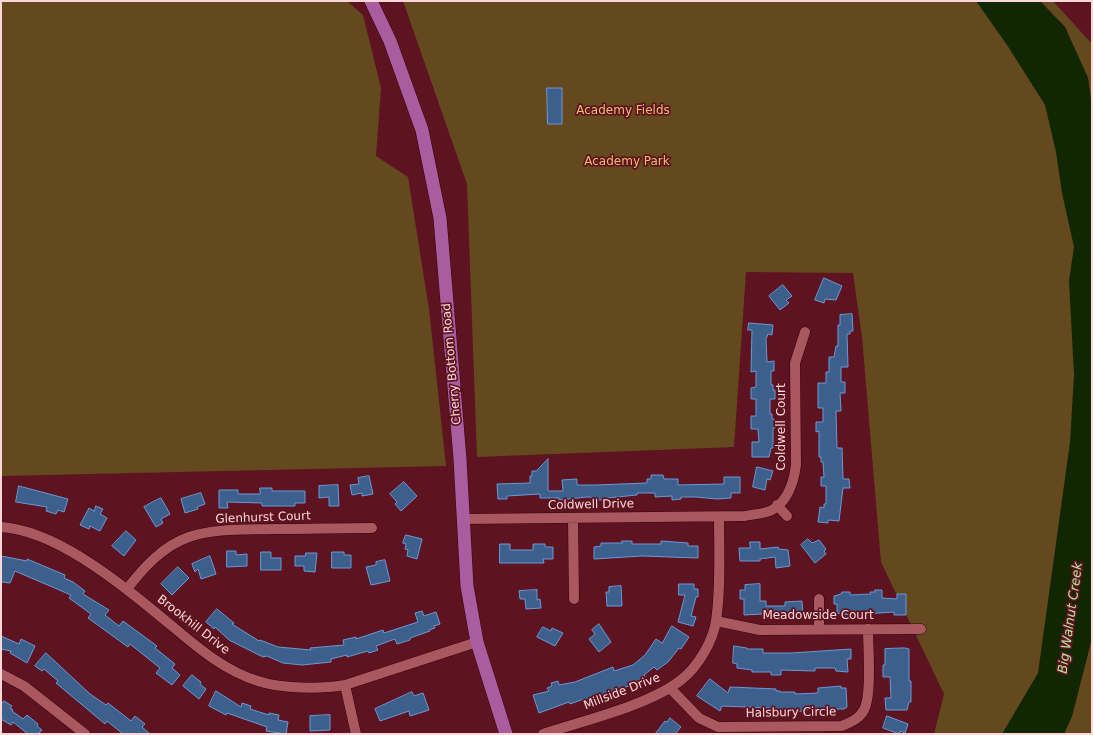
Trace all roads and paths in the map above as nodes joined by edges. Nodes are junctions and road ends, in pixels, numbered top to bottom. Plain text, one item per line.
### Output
1 (371, 1) edge
2 (805, 332) dead end
3 (777, 505) junction
4 (787, 516) dead end
5 (719, 517) junction
6 (573, 518) junction
7 (464, 519) junction
8 (1, 527) edge
9 (372, 528) dead end
10 (127, 589) junction
11 (574, 599) dead end
12 (819, 599) dead end
13 (716, 621) junction
14 (819, 629) junction
15 (868, 629) junction
16 (921, 629) dead end
17 (477, 642) junction
18 (1, 674) edge
19 (345, 685) junction
20 (670, 688) junction
21 (85, 734) edge
22 (356, 734) edge
23 (506, 734) edge
24 (542, 734) edge

1 - 7 main road, Cherry Bottom Road
2 - 3 street, Coldwell Court
3 - 4 street
3 - 5 street, Coldwell Court
5 - 6 street, Coldwell Drive
5 - 13 street, Millside Drive
6 - 7 street, Coldwell Drive
6 - 11 street
7 - 17 main road, Cherry Bottom Road
8 - 10 street, Brookhill Drive
9 - 10 street, Glenhurst Court
10 - 19 street, Brookhill Drive
12 - 14 street
13 - 14 street, Meadowside Court
13 - 20 street, Millside Drive
14 - 15 street, Meadowside Court
15 - 16 street, Meadowside Court
15 - 20 street, Halsbury Circle
17 - 19 street, Brookhill Drive
17 - 23 main road, Cherry Bottom Road
18 - 21 street
19 - 22 street
20 - 24 street, Millside Drive

